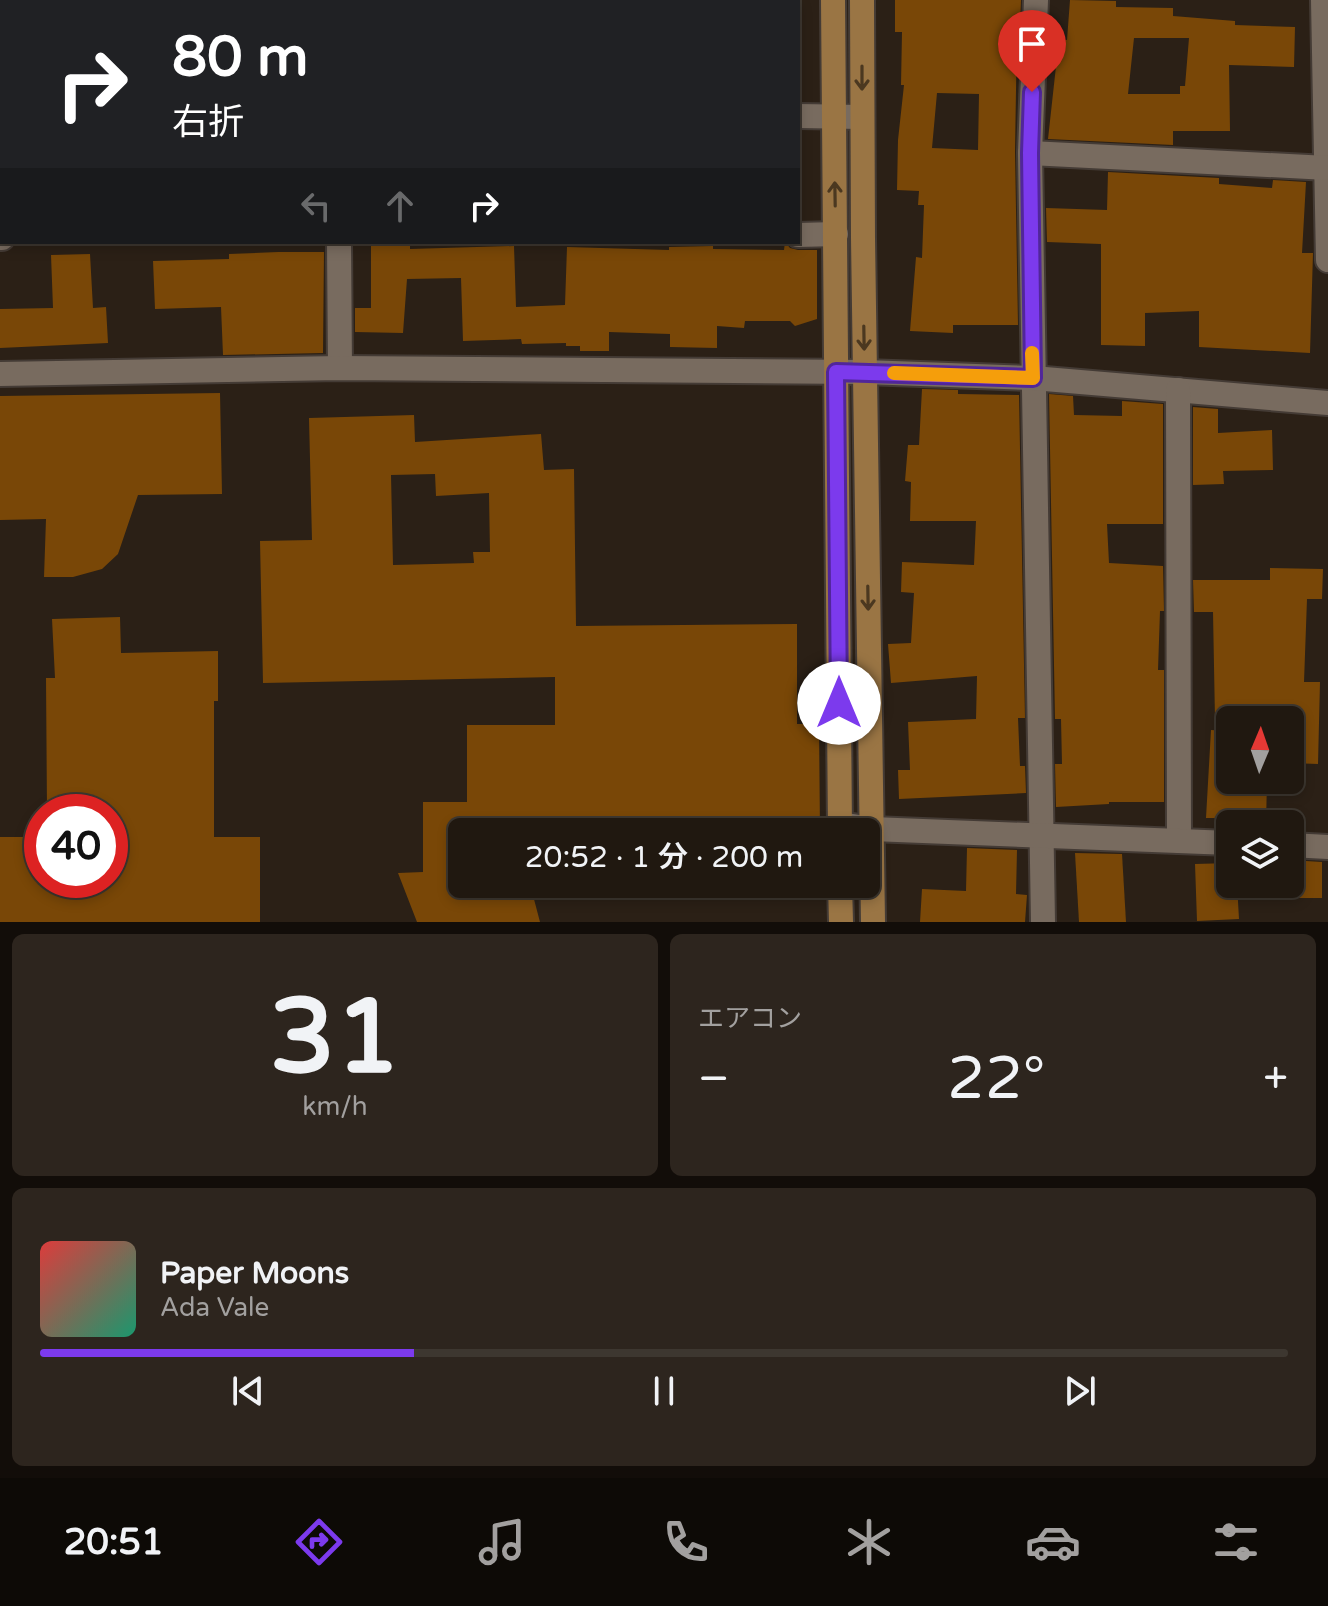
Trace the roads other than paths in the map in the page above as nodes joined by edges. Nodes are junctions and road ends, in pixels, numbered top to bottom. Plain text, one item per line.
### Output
1 (833, 0) edge
2 (862, 0) edge
3 (1036, 0) edge
4 (1323, 0) edge
5 (800, 116) edge
6 (834, 116) junction
7 (862, 117) junction
8 (1030, 153) junction
9 (1327, 168) edge
10 (836, 234) junction
11 (800, 235) edge
12 (339, 244) edge
13 (1328, 260) edge
14 (340, 368) junction
15 (836, 372) junction
16 (865, 372) junction
17 (0, 374) edge
18 (1033, 378) junction
19 (1178, 390) junction
20 (1328, 403) edge
21 (840, 818) edge
22 (872, 818) edge
23 (880, 829) edge
24 (1042, 835) junction
25 (1179, 841) junction
26 (1216, 842) edge
27 (1304, 846) edge
28 (1328, 847) edge
29 (840, 898) edge
30 (873, 898) edge
31 (841, 922) edge
32 (873, 922) edge
33 (1043, 922) edge

1 - 6 street
2 -> 7 street
3 - 8 street
4 - 9 street
5 - 6 street
6 - 7 street
10 -> 6 street
7 -> 16 street
8 - 9 street
8 - 18 street
9 - 13 street
10 - 11 street
10 - 15 street
12 - 14 street
14 - 15 street
14 - 17 street
15 - 16 street
15 - 21 street
16 - 18 street
16 -> 22 street
18 - 19 street
18 - 24 street
19 - 20 street
19 - 25 street
23 - 24 street
24 - 25 street
24 - 33 street
25 - 26 street
27 - 28 street
29 - 31 street
30 - 32 street

